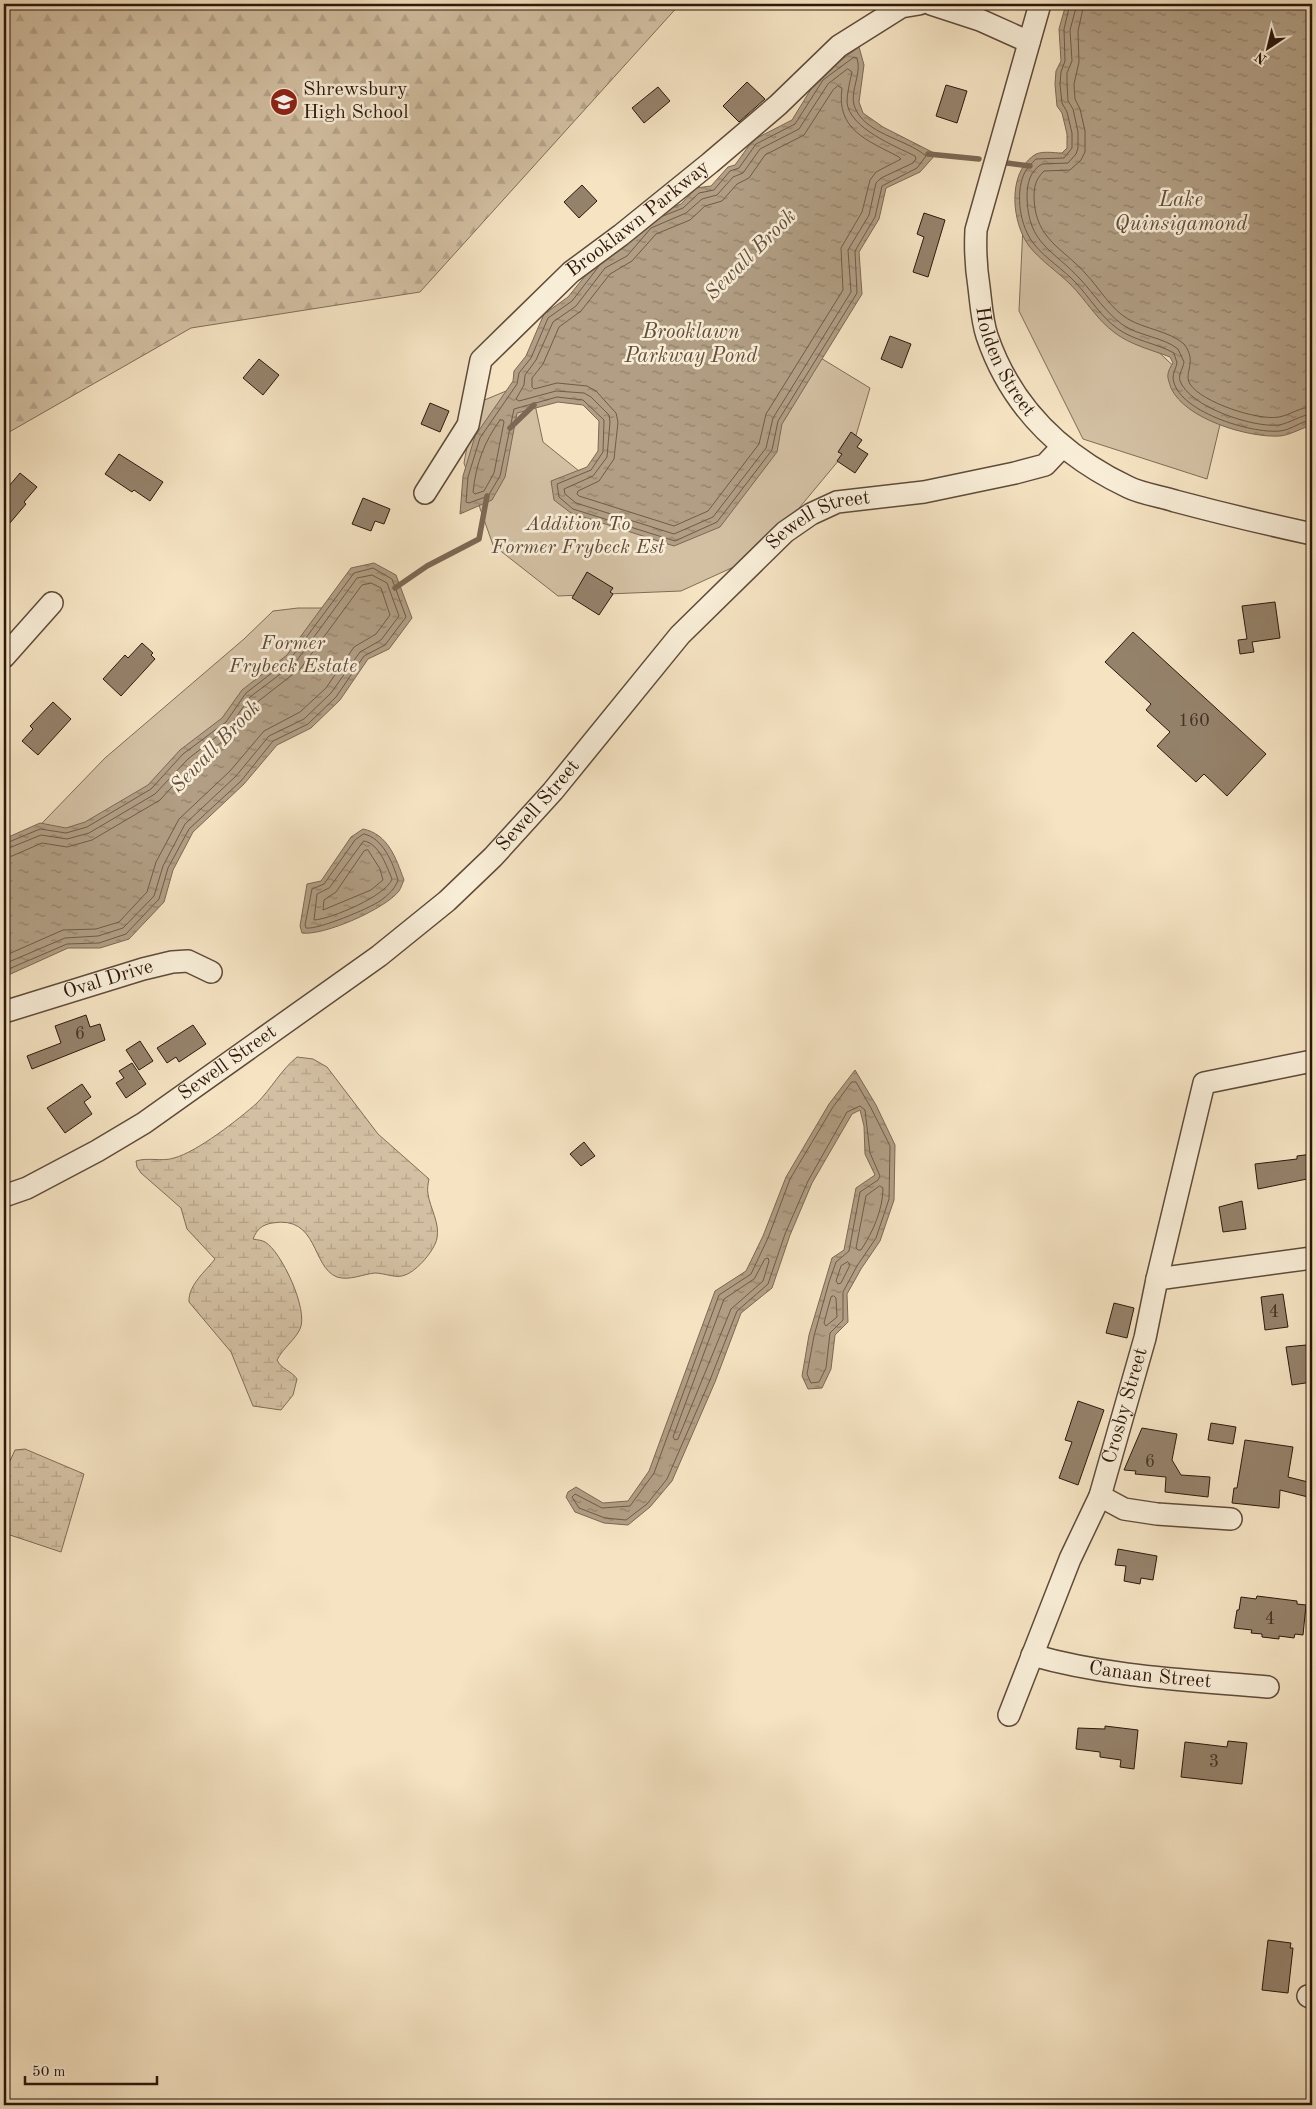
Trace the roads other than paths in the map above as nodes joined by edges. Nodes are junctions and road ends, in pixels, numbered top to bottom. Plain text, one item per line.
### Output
1 (919, 4) edge
2 (931, 4) edge
3 (1040, 4) edge
4 (1029, 42) junction
5 (1062, 447) junction
6 (425, 493) dead end
7 (1312, 534) edge
8 (52, 603) dead end
9 (4, 657) edge
10 (212, 972) dead end
11 (4, 1012) edge
12 (1312, 1061) edge
13 (4, 1196) edge
14 (1312, 1258) edge
15 (1157, 1279) junction
16 (1100, 1496) junction
17 (1231, 1519) dead end
18 (1032, 1655) junction
19 (1268, 1687) dead end
20 (1009, 1715) dead end

1 - 6 street, Brooklawn Parkway
2 - 4 street
3 - 4 street, Holden Street
4 - 5 street, Holden Street
5 - 7 street, Holden Street
5 - 13 street, Sewell Street
8 - 9 street
10 - 11 street, Oval Drive
12 - 15 street, Crosby Street
14 - 15 street
15 - 16 street, Crosby Street
16 - 17 street
16 - 18 street, Crosby Street
18 - 19 street, Canaan Street
18 - 20 street, Crosby Street

